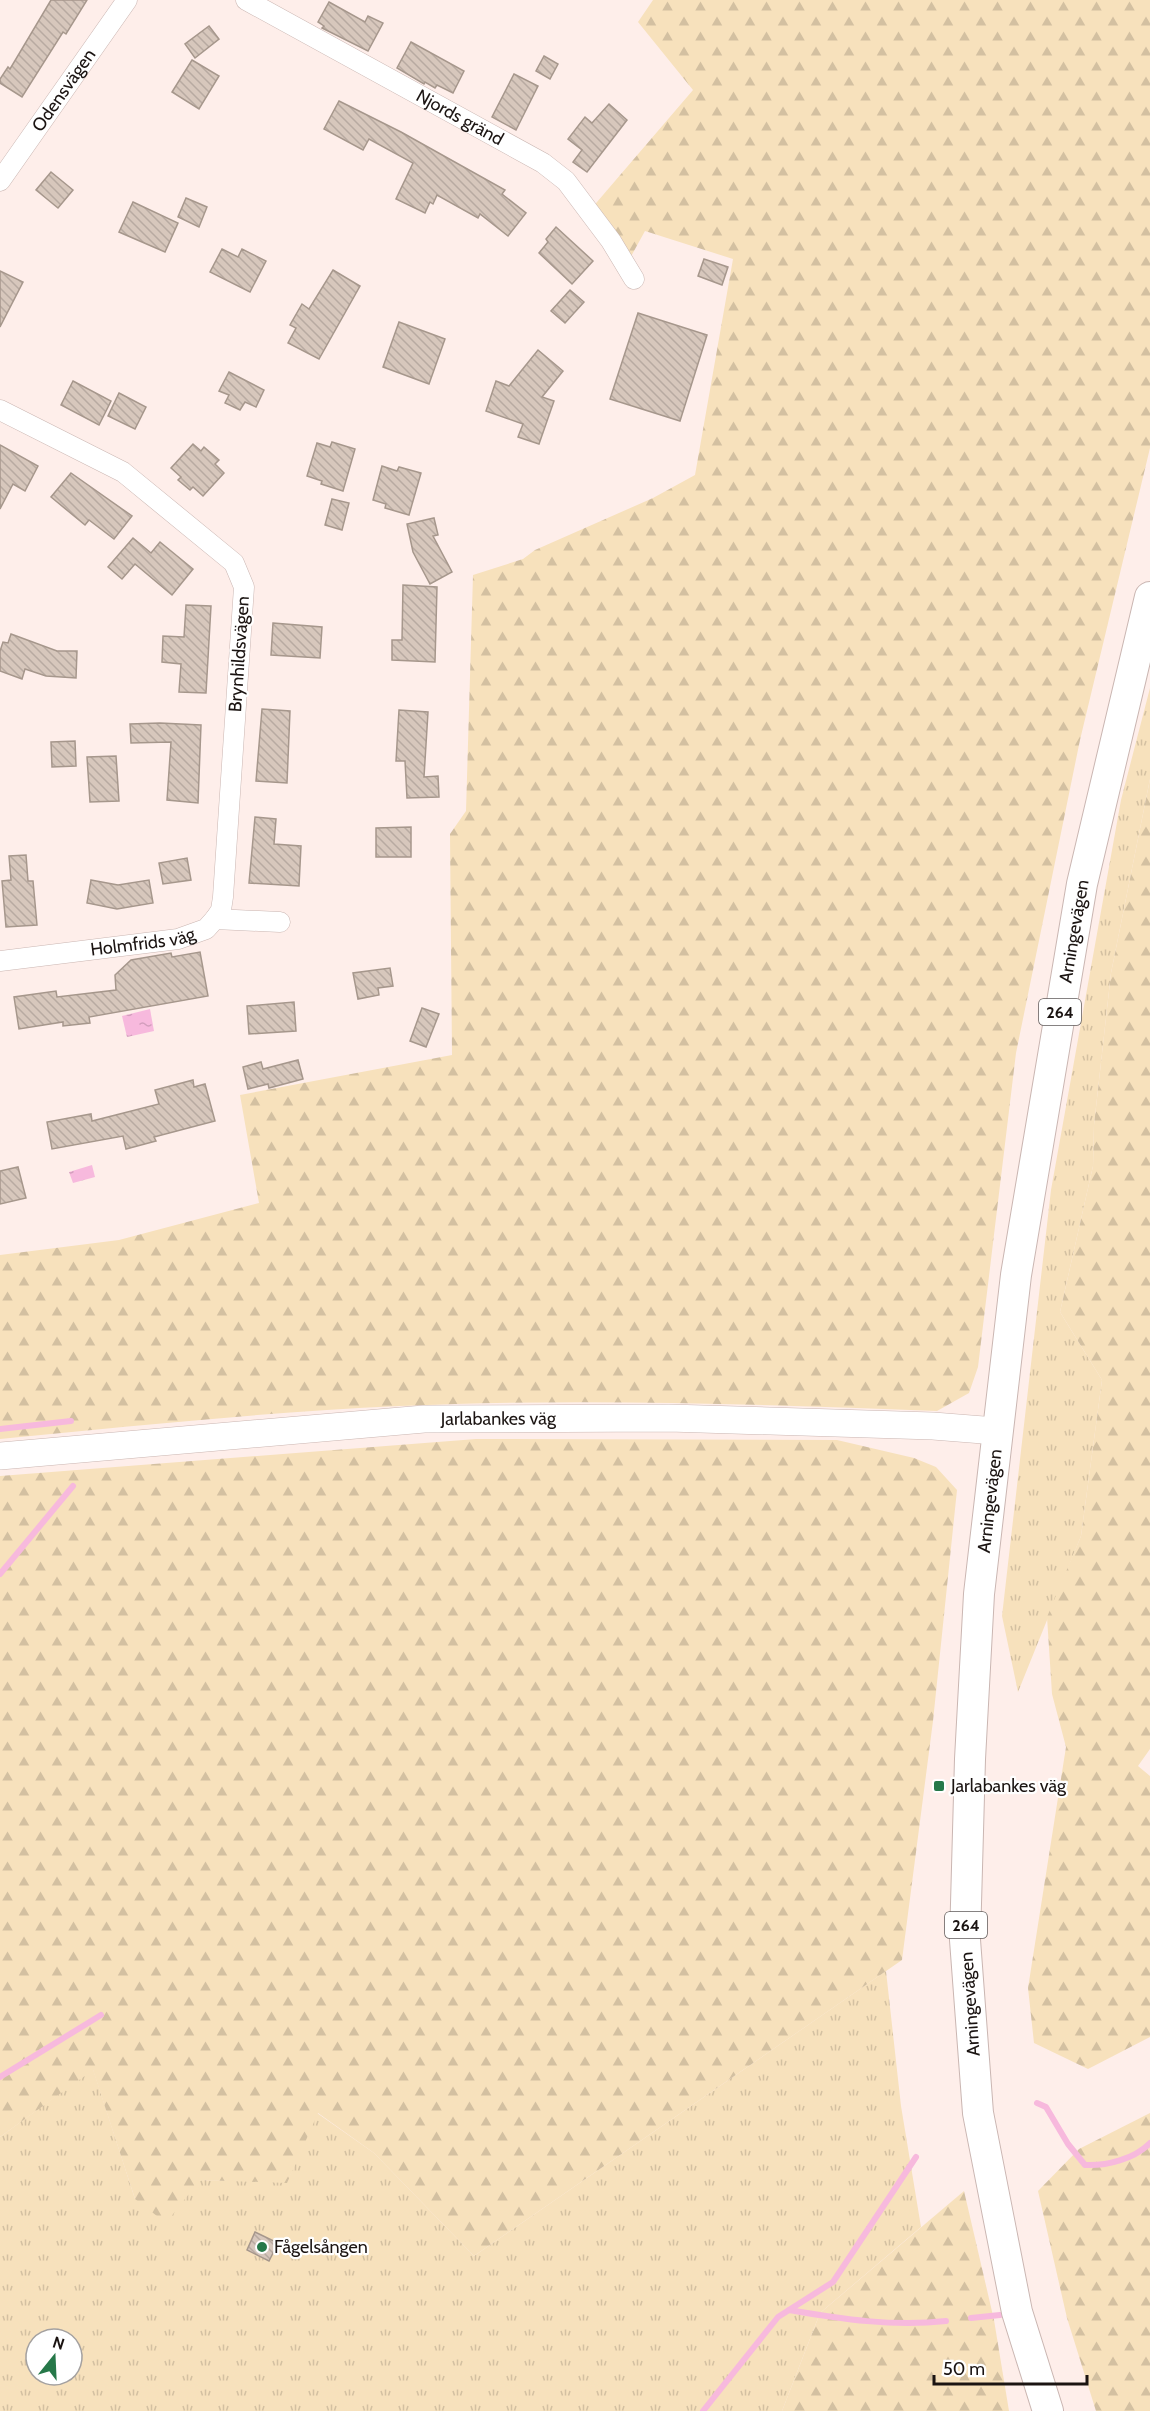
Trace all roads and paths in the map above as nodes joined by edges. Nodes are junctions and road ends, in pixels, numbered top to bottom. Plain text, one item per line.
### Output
1 (127, 0) edge
2 (246, 0) edge
3 (0, 181) edge
4 (634, 279) dead end
5 (0, 410) edge
6 (1150, 597) edge
7 (215, 919) junction
8 (280, 922) dead end
9 (0, 961) edge
10 (996, 1431) junction
11 (0, 1456) edge
12 (1048, 2411) edge

1 - 3 street, Odensvägen
2 - 4 street, Njords gränd
5 - 7 street, Brynhildsvägen
6 - 10 main road, Arningevägen / 264
7 - 8 street, Holmfrids väg
7 - 9 street, Holmfrids väg
10 - 11 main road, Jarlabankes väg
10 - 12 main road, Arningevägen / 264

